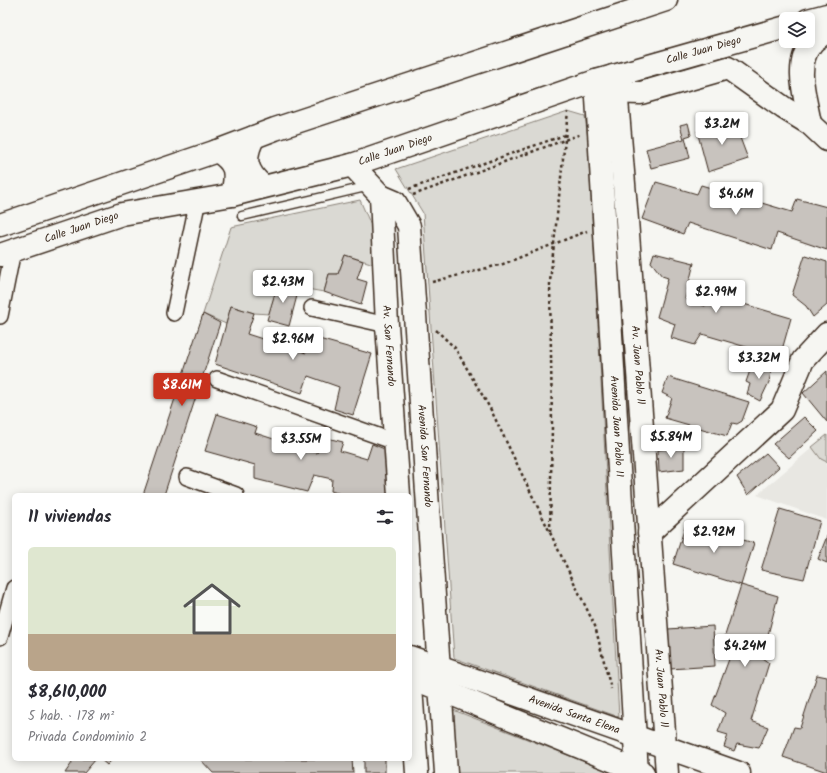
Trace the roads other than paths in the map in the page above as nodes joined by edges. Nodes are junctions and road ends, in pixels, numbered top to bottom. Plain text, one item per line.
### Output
1 (666, 0) edge
2 (827, 15) edge
3 (815, 18) edge
4 (779, 30) edge
5 (827, 32) edge
6 (610, 94) junction
7 (810, 124) junction
8 (254, 137) junction
9 (827, 140) edge
10 (217, 151) junction
11 (352, 165) junction
12 (263, 186) junction
13 (388, 193) junction
14 (232, 195) junction
15 (198, 200) junction
16 (242, 216) dead end
17 (0, 225) edge
18 (7, 252) edge
19 (312, 308) dead end
20 (174, 313) dead end
21 (0, 316) edge
22 (387, 325) junction
23 (827, 334) edge
24 (217, 379) dead end
25 (395, 442) junction
26 (187, 478) dead end
27 (230, 493) edge
28 (399, 493) edge
29 (649, 533) junction
30 (12, 595) edge
31 (0, 637) edge
32 (412, 658) edge
33 (438, 667) junction
34 (412, 677) edge
35 (440, 689) junction
36 (412, 720) edge
37 (635, 735) junction
38 (665, 746) junction
39 (639, 772) edge
40 (417, 773) edge
41 (446, 773) edge
42 (667, 773) edge
43 (739, 773) edge

1 - 8 street
2 - 3 street
4 - 6 street, Calle Juan Diego
5 - 7 street
6 - 7 street, Calle Juan Diego
6 - 11 street, Calle Juan Diego
6 - 29 street, Av. Juan Pablo ll
6 - 37 street, Avenida Juan Pablo II
7 - 9 street
8 - 10 street
8 - 12 street
10 - 14 street
10 - 17 street
11 - 12 street, Calle Juan Diego
11 - 13 street, Avenida San Fernando
12 - 14 street, Calle Juan Diego
13 - 16 lane
13 - 22 street, Av. San Fernando
13 - 33 street, Avenida San Fernando
14 - 15 street, Calle Juan Diego
15 - 18 street, Calle Juan Diego
15 - 20 street
18 - 21 street
19 - 22 street
22 - 25 street, Av. San Fernando
23 - 29 street
24 - 25 street
25 - 28 street, Av. San Fernando
26 - 27 street
29 - 38 street, Av. Juan Pablo ll
30 - 31 street
32 - 33 street, Avenida Santa Elena
33 - 35 street, Avenida San Fernando
33 - 37 street, Avenida Santa Elena
34 - 35 street
35 - 39 street
35 - 41 street, Avenida San Fernando
36 - 40 street
37 - 38 street, Avenida Santa Elena
37 - 39 street, Avenida Juan Pablo II
38 - 42 street, Av. Juan Pablo ll
38 - 43 street, Avenida Santa Elena

